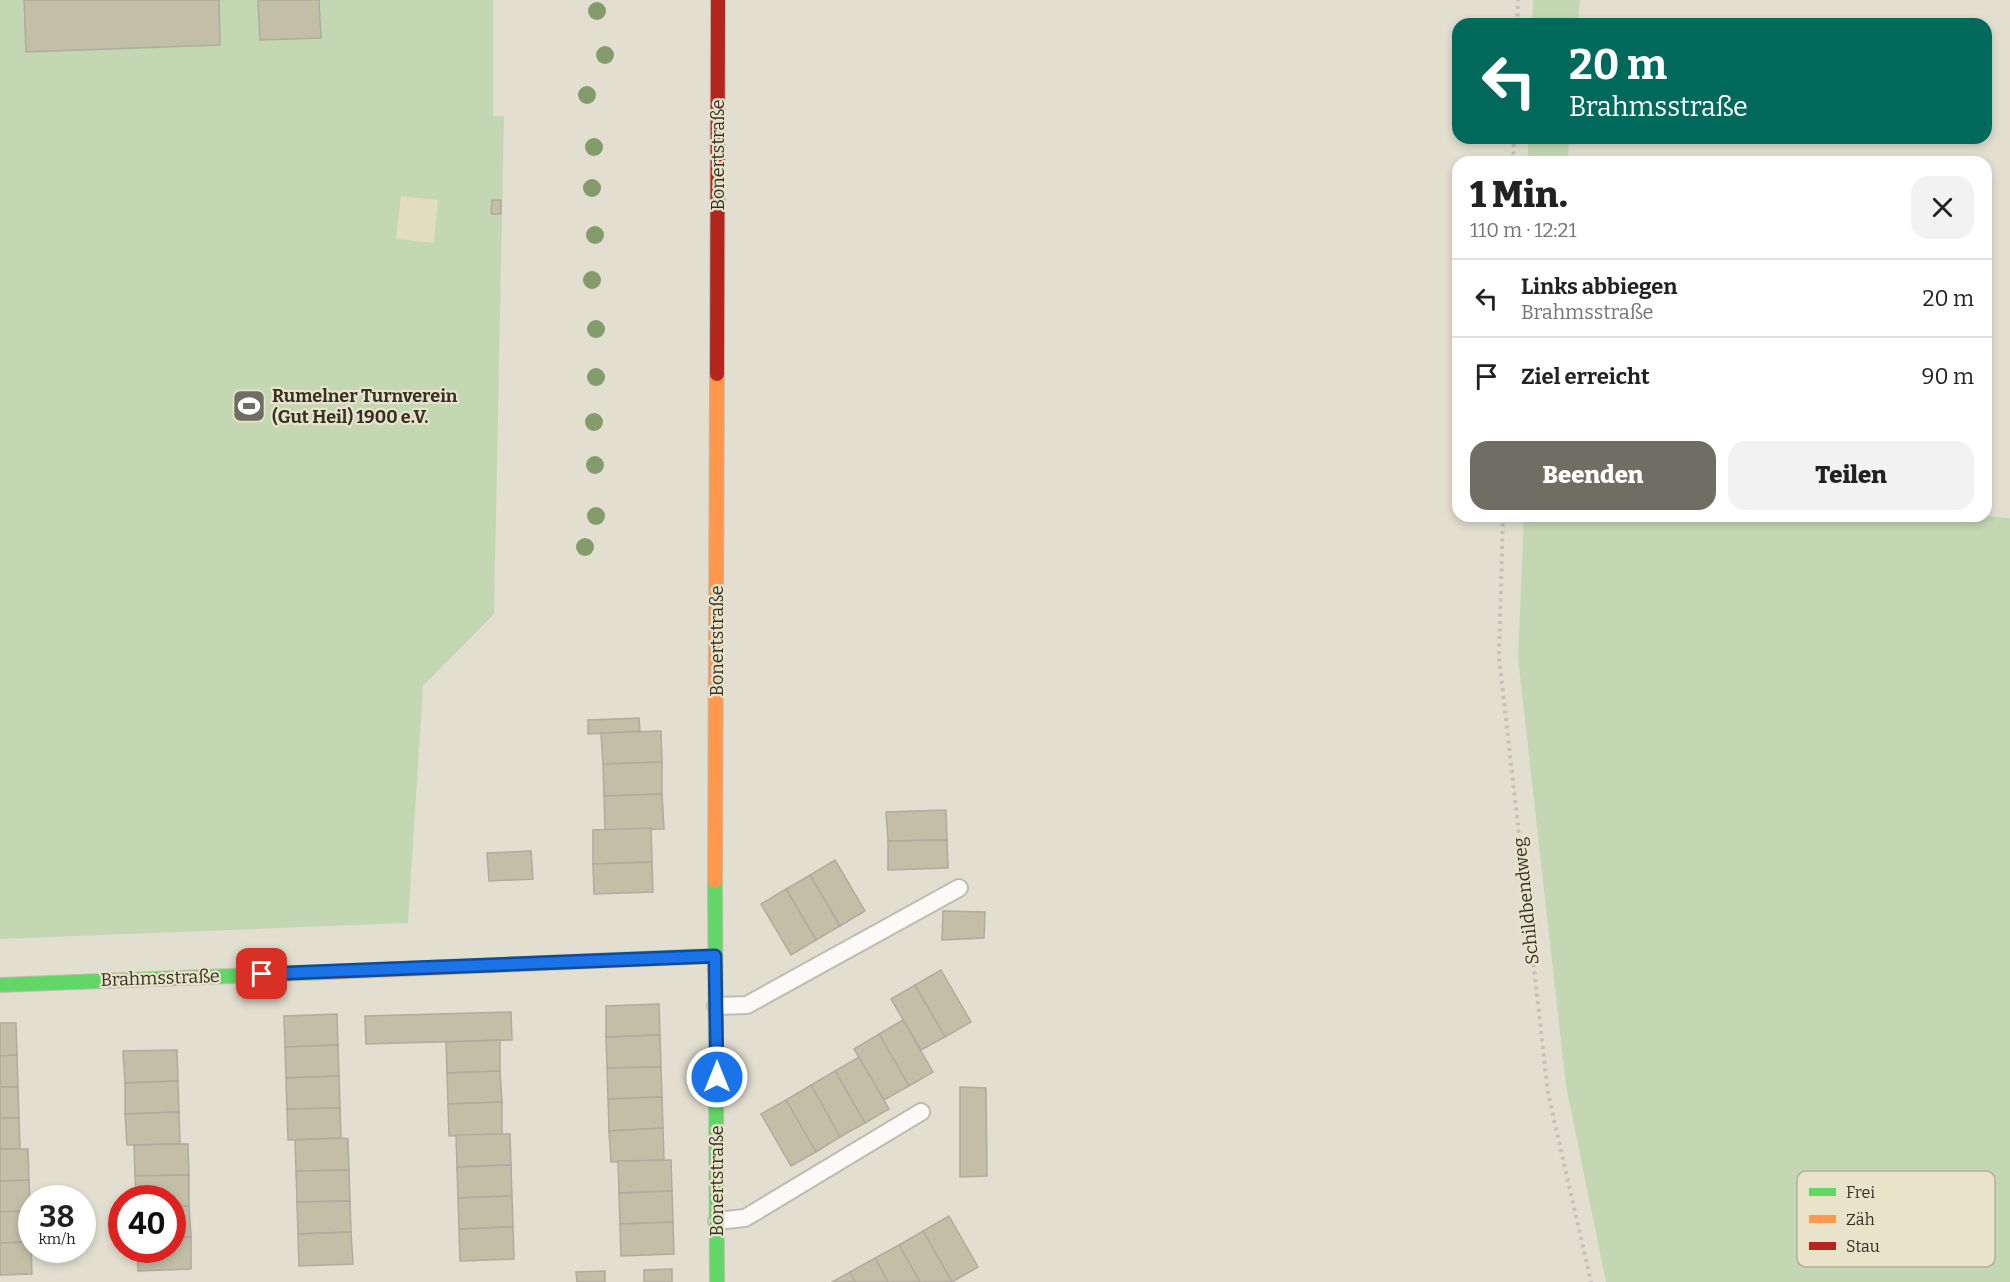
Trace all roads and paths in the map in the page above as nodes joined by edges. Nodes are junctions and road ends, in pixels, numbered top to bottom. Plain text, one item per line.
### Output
1 (718, 0) edge
2 (1518, 0) edge
3 (1517, 18) edge
4 (1503, 522) edge
5 (959, 888) dead end
6 (715, 956) junction
7 (0, 984) edge
8 (716, 1006) junction
9 (921, 1112) dead end
10 (717, 1221) junction
11 (717, 1282) edge
12 (1591, 1282) edge

1 - 6 street, Bonertstraße
2 - 3 path
4 - 12 path, Schildbendweg
5 - 8 lane
6 - 7 street, Brahmsstraße
6 - 8 street, Bonertstraße
8 - 10 street, Bonertstraße
9 - 10 lane
10 - 11 street, Bonertstraße

